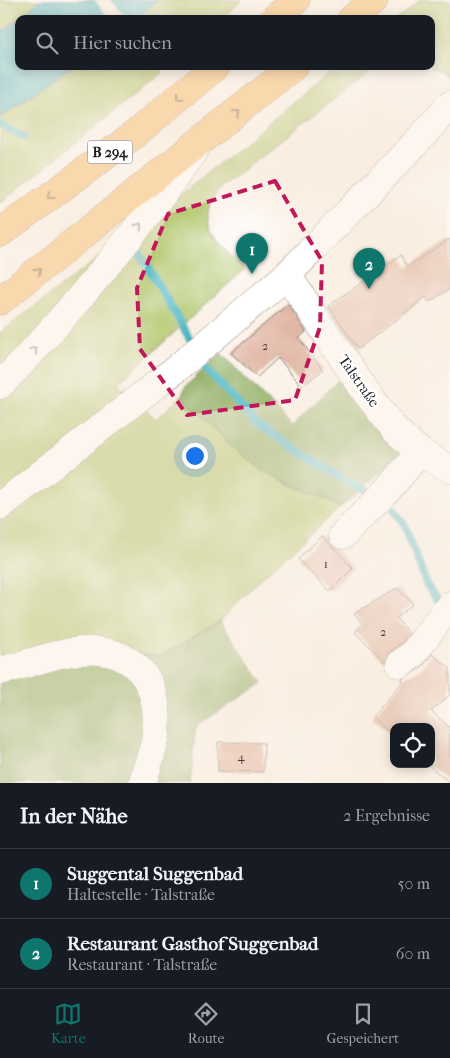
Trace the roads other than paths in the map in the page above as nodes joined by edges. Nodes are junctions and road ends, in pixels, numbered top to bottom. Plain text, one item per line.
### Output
1 (296, 0) edge
2 (374, 0) edge
3 (279, 15) edge
4 (357, 15) edge
5 (211, 70) edge
6 (289, 70) edge
7 (450, 105) edge
8 (199, 144) junction
9 (0, 233) edge
10 (288, 275) junction
11 (0, 301) edge
12 (0, 385) edge
13 (420, 452) junction
14 (450, 469) edge
15 (0, 506) edge
16 (343, 535) dead end
17 (450, 605) edge
18 (400, 664) dead end
19 (0, 670) edge
20 (143, 783) edge

1 - 3 highway
2 - 4 highway
5 -> 9 highway, B 294
8 -> 6 highway
7 - 10 street
11 -> 8 highway
12 -> 8 street
10 - 13 street, Talstraße
10 - 15 street
13 - 14 street, Talstraße
13 - 16 street
17 - 18 street
19 - 20 street

